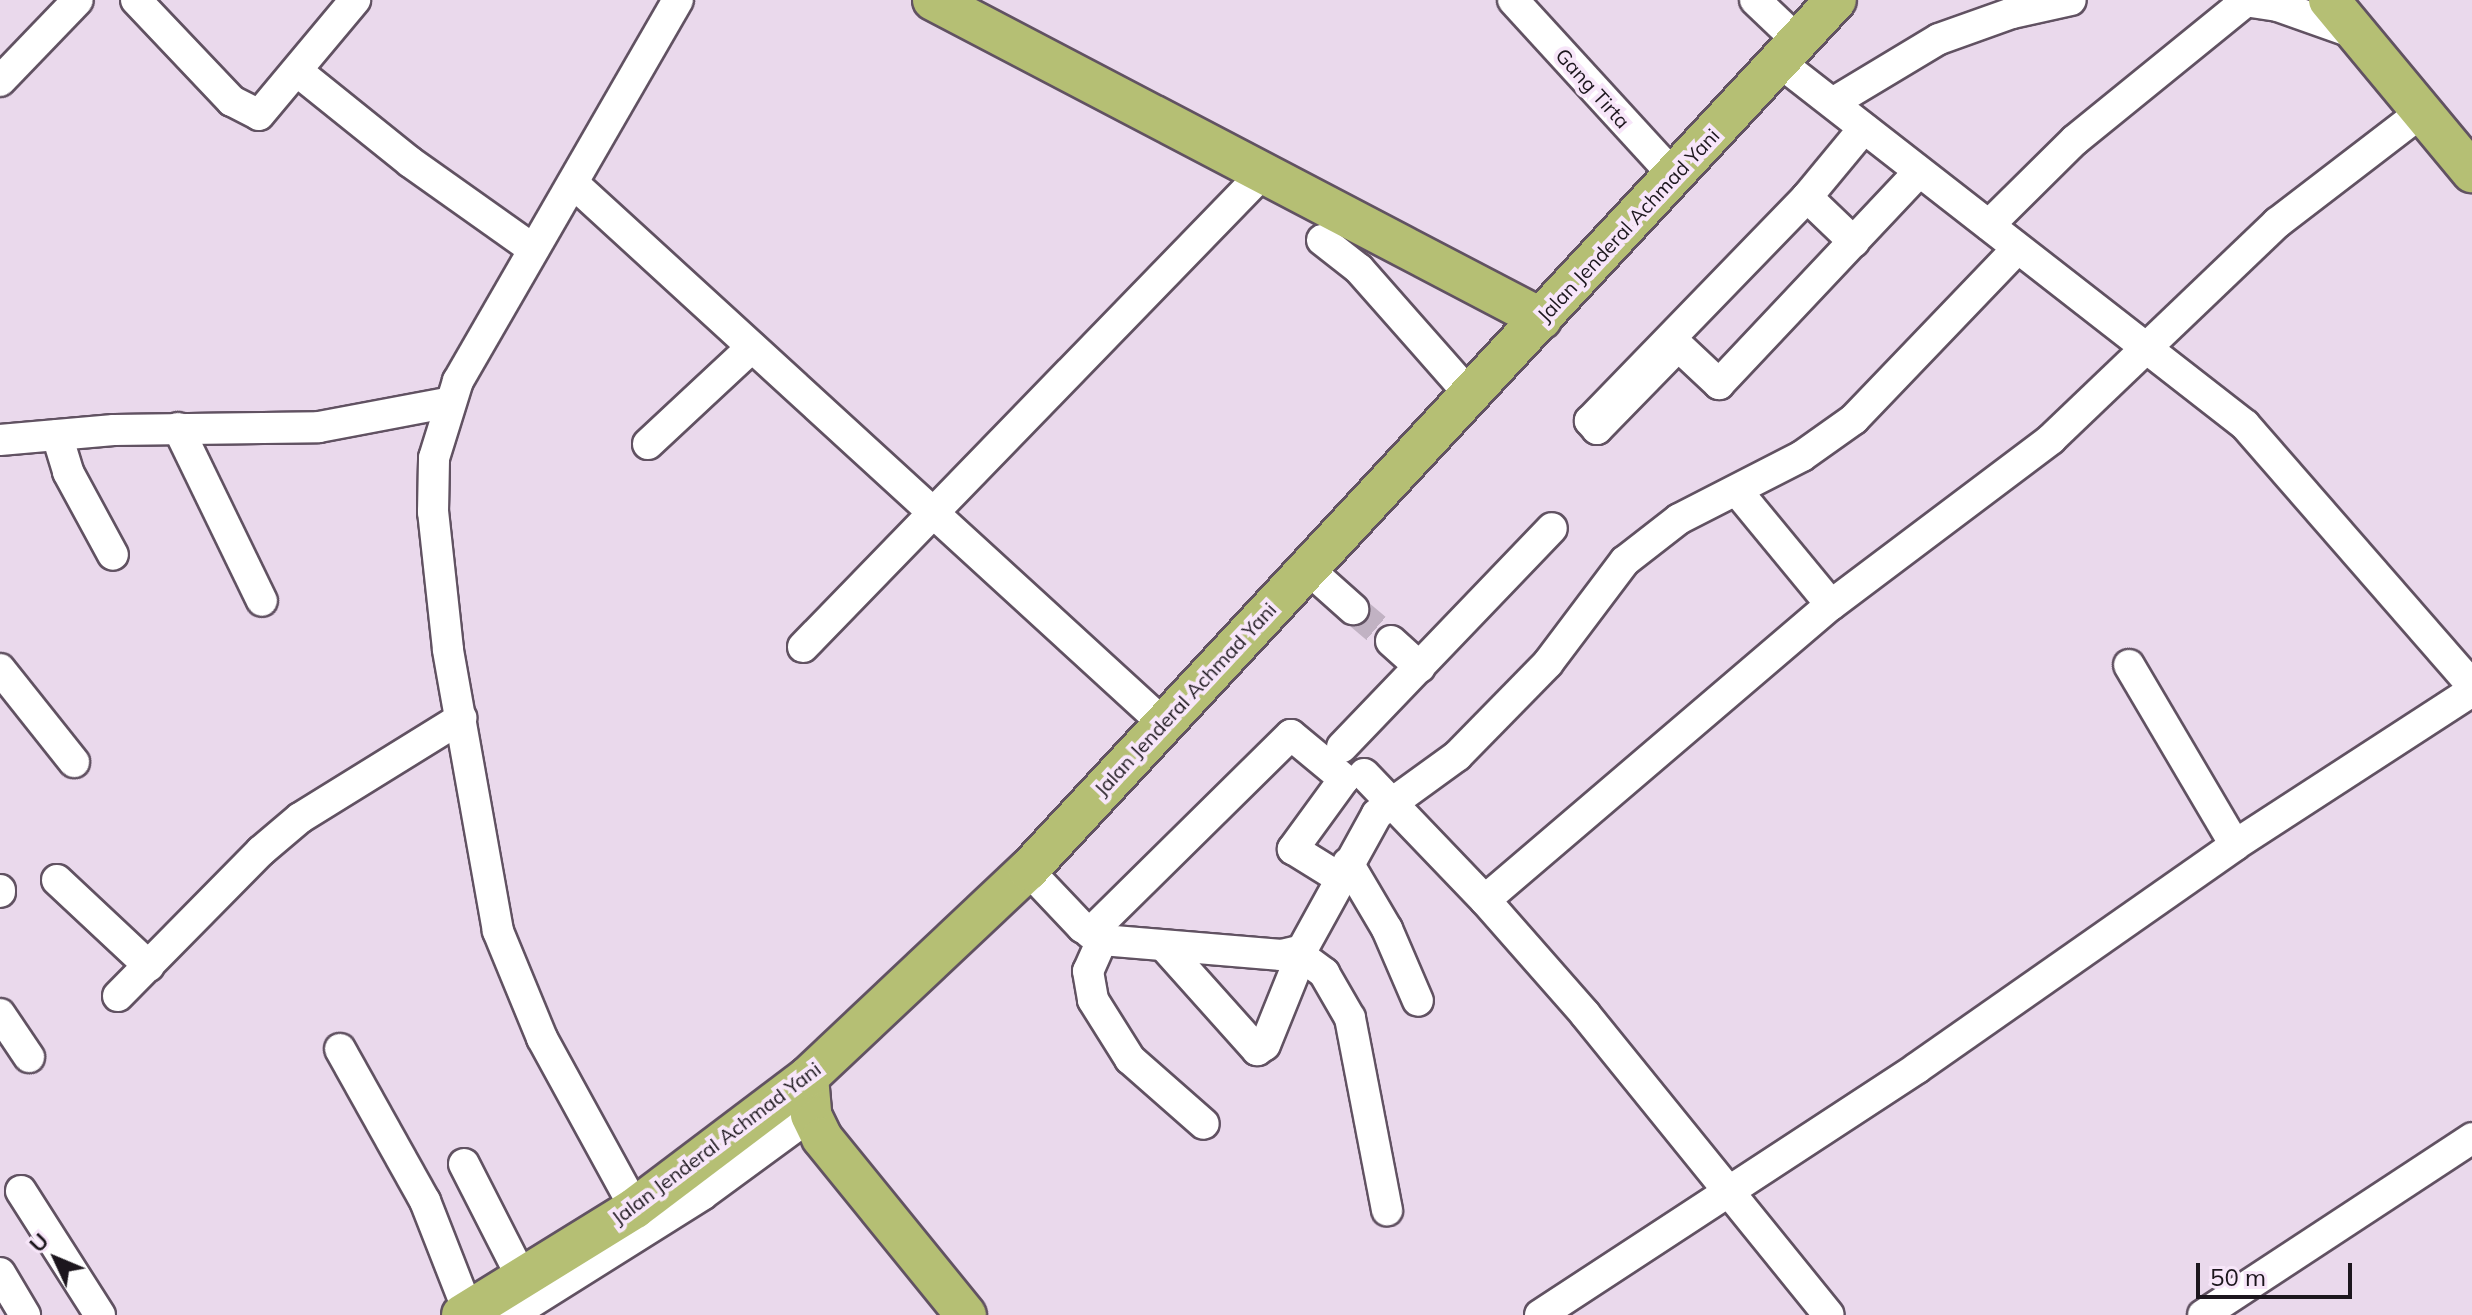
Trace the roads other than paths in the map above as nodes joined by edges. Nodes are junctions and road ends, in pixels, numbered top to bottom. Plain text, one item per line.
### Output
1 (78, 0) edge
2 (136, 0) edge
3 (355, 0) edge
4 (678, 0) edge
5 (933, 0) edge
6 (1513, 0) edge
7 (1755, 0) edge
8 (1836, 0) edge
9 (2071, 0) edge
10 (2329, 0) edge
11 (2242, 1) edge
12 (2357, 34) junction
13 (1787, 50) junction
14 (297, 71) junction
15 (0, 81) edge
16 (1834, 102) junction
17 (2423, 111) junction
18 (1864, 128) junction
19 (1919, 172) junction
20 (2472, 172) edge
21 (1263, 173) junction
22 (1674, 176) junction
23 (573, 183) junction
24 (1807, 197) junction
25 (1989, 225) junction
26 (1322, 240) dead end
27 (1854, 242) junction
28 (533, 249) junction
29 (2017, 249) junction
30 (1542, 319) junction
31 (752, 347) junction
32 (2147, 348) junction
33 (1470, 395) junction
34 (451, 402) junction
35 (178, 428) junction
36 (57, 435) junction
37 (0, 440) edge
38 (648, 444) dead end
39 (1738, 492) junction
40 (933, 517) junction
41 (1552, 528) dead end
42 (113, 555) dead end
43 (1307, 568) junction
44 (262, 601) dead end
45 (1831, 605) junction
46 (1353, 609) tunnel mouth
47 (1391, 641) tunnel mouth
48 (803, 647) dead end
49 (2129, 665) dead end
50 (1420, 667) junction
51 (0, 669) edge
52 (2472, 685) edge
53 (2472, 691) edge
54 (461, 718) junction
55 (1163, 723) junction
56 (1342, 747) dead end
57 (74, 762) dead end
58 (1364, 774) dead end
59 (1395, 803) junction
60 (2235, 845) junction
61 (1028, 870) junction
62 (1344, 871) junction
63 (57, 880) dead end
64 (1485, 900) junction
65 (1096, 936) junction
66 (1164, 946) junction
67 (1302, 953) junction
68 (149, 966) junction
69 (118, 996) dead end
70 (1418, 1001) dead end
71 (0, 1014) edge
72 (340, 1049) dead end
73 (29, 1057) dead end
74 (809, 1096) junction
75 (1204, 1124) dead end
76 (2472, 1138) edge
77 (464, 1164) dead end
78 (1728, 1187) junction
79 (21, 1191) dead end
80 (635, 1208) junction
81 (1387, 1210) dead end
82 (0, 1273) edge
83 (526, 1302) edge
84 (465, 1313) edge
85 (956, 1313) edge
86 (25, 1315) edge
87 (100, 1315) edge
88 (1540, 1315) edge
89 (1829, 1315) edge
90 (2203, 1315) edge

1 - 15 street
2 - 14 street
3 - 14 street
4 - 23 street
5 - 21 main road
6 - 22 street, Gang Tirta
7 - 13 street
8 - 13 main road, Jalan Jenderal Achmad Yani
9 - 16 street
10 - 12 main road
11 - 12 street
11 - 25 street
12 - 17 main road
13 - 16 street
13 - 22 main road, Jalan Jenderal Achmad Yani
14 - 28 street
16 - 18 street
17 - 20 main road
17 - 32 street
18 - 19 street
18 - 24 street
19 - 25 street
19 - 27 street
21 - 30 main road
21 - 40 street
22 - 30 main road, Jalan Jenderal Achmad Yani
23 - 28 street
23 - 31 street
24 - 27 street
24 - 27 street
25 - 29 street
26 - 33 street
28 - 34 street
29 - 32 street
29 - 39 street
30 - 33 main road, Jalan Jenderal Achmad Yani
31 - 38 street
31 - 40 street
32 - 45 street
32 - 52 street
33 - 43 main road, Jalan Jenderal Achmad Yani
34 - 35 street
34 - 54 street
35 - 36 street
35 - 44 street
36 - 37 street
36 - 42 street
39 - 45 street
39 - 59 street
40 - 48 street
40 - 55 street
41 - 50 street
43 - 46 street
43 - 55 main road, Jalan Jenderal Achmad Yani
45 - 64 street
47 - 50 street
49 - 60 street
50 - 56 street
51 - 57 street
53 - 60 street
54 - 68 street
54 - 80 street
55 - 61 main road, Jalan Jenderal Achmad Yani
58 - 59 street
59 - 62 street
59 - 64 street
60 - 78 street
61 - 65 street
61 - 74 main road, Jalan Jenderal Achmad Yani
62 - 65 street
62 - 67 street
62 - 70 street
63 - 68 street
64 - 78 street
65 - 66 street
65 - 75 street
66 - 67 street
66 - 67 street
67 - 81 street
68 - 69 street
71 - 73 street
72 - 84 street
74 - 80 main road, Jalan Jenderal Achmad Yani
74 - 83 street
74 - 85 main road
76 - 90 street
77 - 83 street
78 - 88 street
78 - 89 street
79 - 87 street
80 - 83 main road, Jalan Jenderal Achmad Yani
82 - 86 street
83 - 84 main road, Jalan Jenderal Achmad Yani

